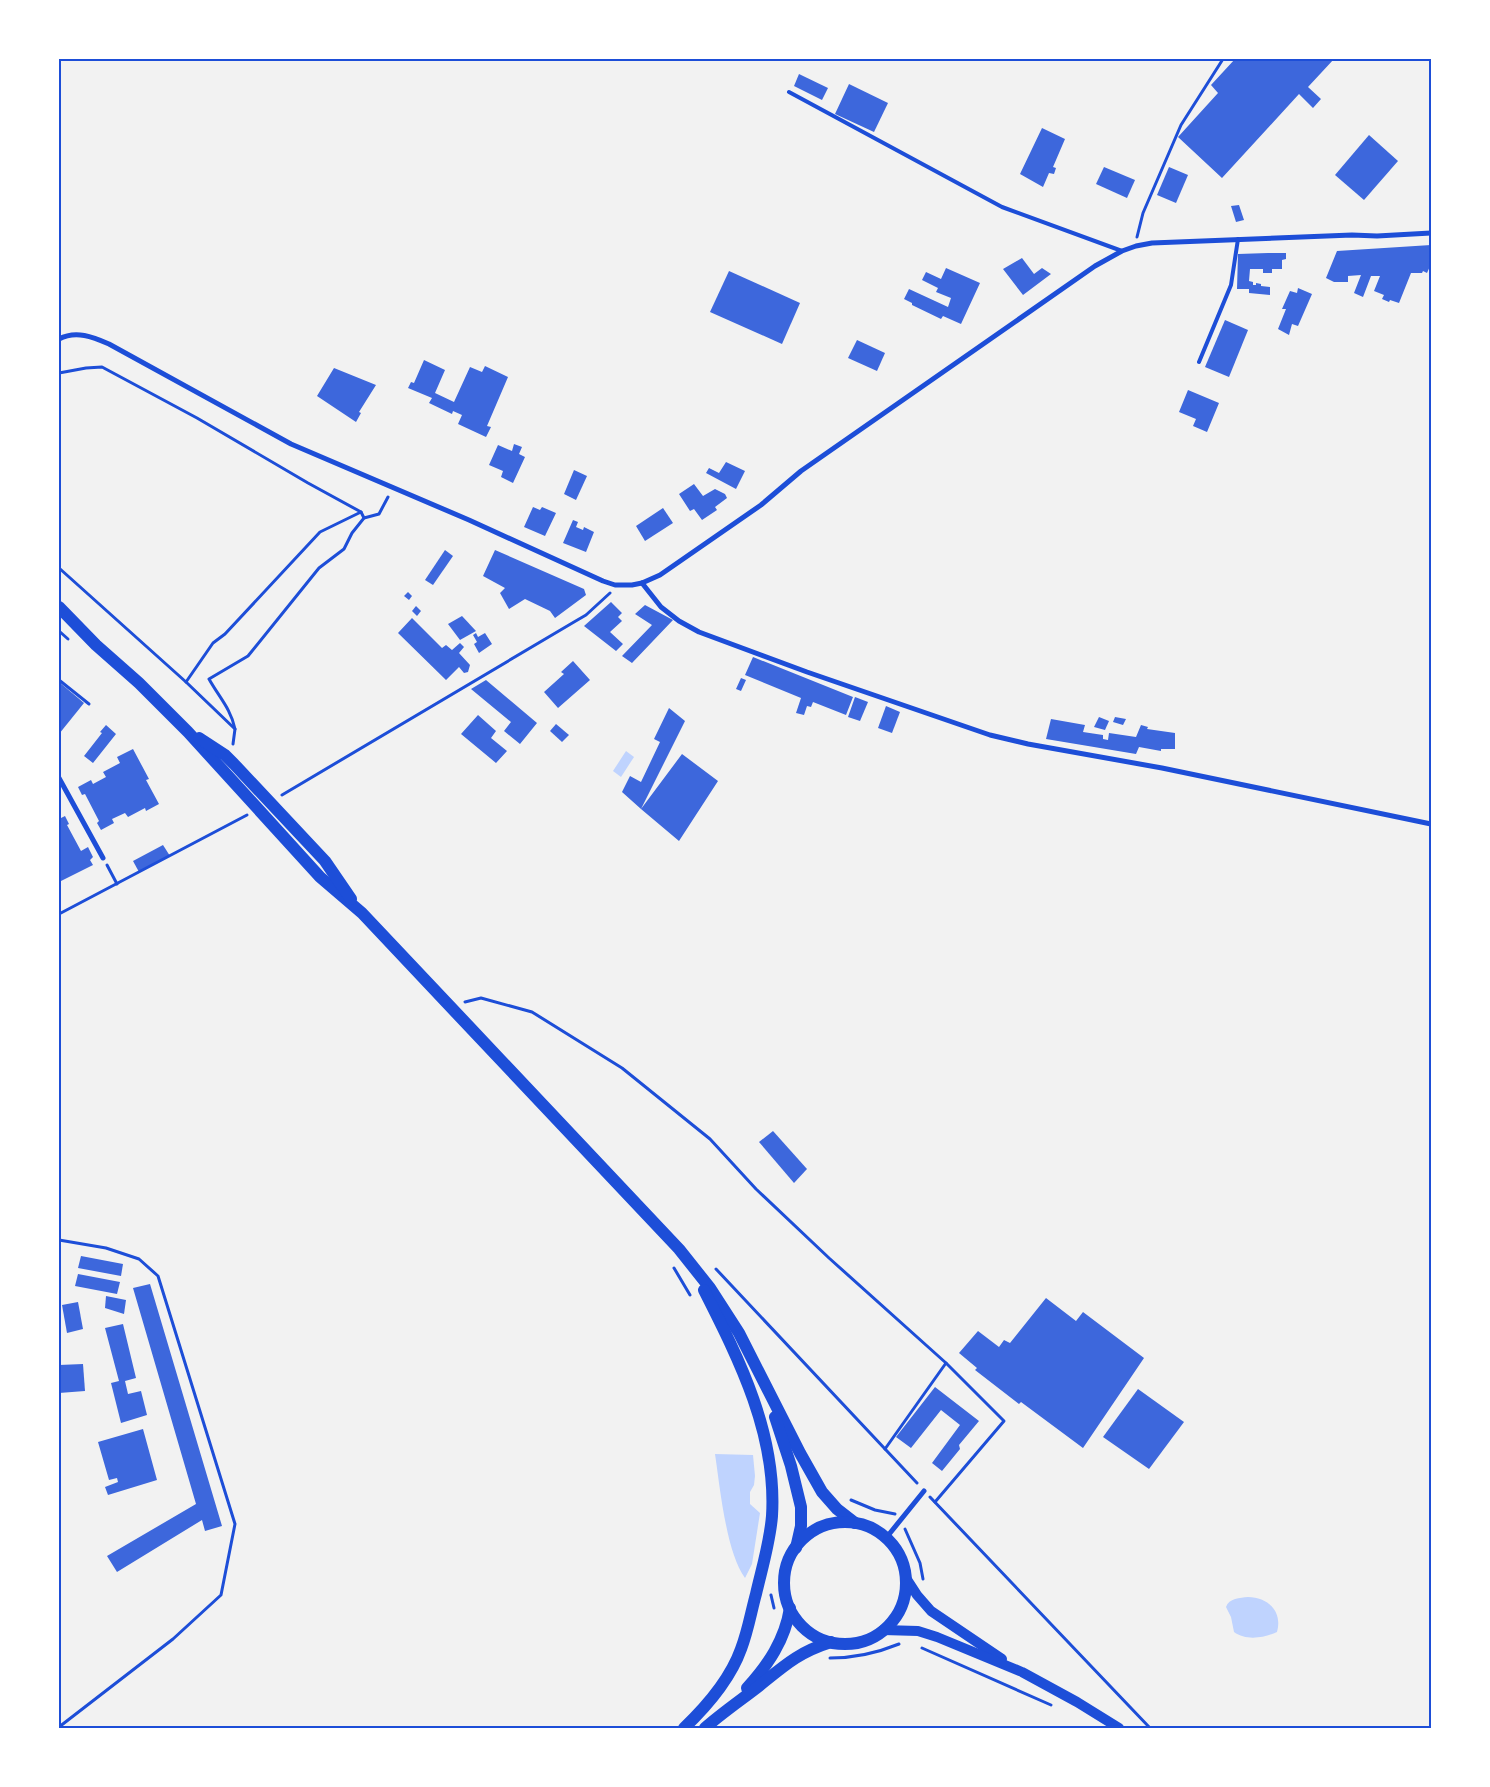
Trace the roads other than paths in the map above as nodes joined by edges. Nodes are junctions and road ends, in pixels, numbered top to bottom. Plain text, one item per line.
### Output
1 (789, 92) dead end
2 (1431, 233) edge
3 (1238, 239) junction
4 (1122, 251) junction
5 (59, 339) edge
6 (1199, 362) dead end
7 (642, 583) junction
8 (59, 607) edge
9 (59, 616) edge
10 (96, 645) junction
11 (188, 732) junction
12 (59, 778) edge
13 (1431, 824) edge
14 (103, 858) road end
15 (362, 913) junction
16 (691, 1263) junction
17 (762, 1379) junction
18 (924, 1490) road end
19 (856, 1523) junction
20 (886, 1538) junction
21 (796, 1548) junction
22 (906, 1578) junction
23 (790, 1608) junction
24 (883, 1630) junction
25 (831, 1642) junction
26 (1022, 1672) junction
27 (731, 1706) junction
28 (684, 1728) edge
29 (705, 1728) edge
30 (1119, 1728) edge

1 - 4 lane
2 - 3 street
3 - 4 street
3 - 6 lane
4 - 7 street
5 - 7 street
7 - 13 street
8 - 10 main road
9 - 10 main road
10 - 11 main road
11 - 15 main road
11 - 15 main road
12 - 14 street
15 - 16 main road
16 - 17 main road
16 - 28 main road
17 - 19 main road
17 - 21 main road
18 - 20 street
19 - 20 main road
19 - 21 main road
20 - 22 main road
21 - 23 main road
22 - 24 main road
22 - 26 main road
23 - 25 main road
23 - 27 main road
24 - 25 main road
24 - 26 main road
25 - 27 main road
26 - 30 main road
27 - 29 main road

